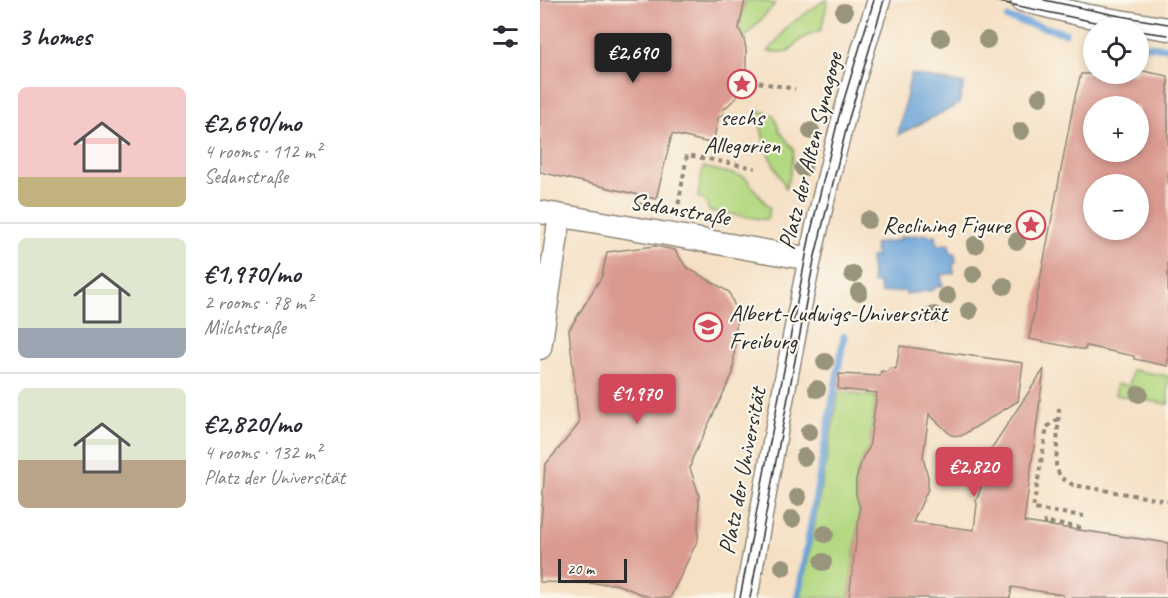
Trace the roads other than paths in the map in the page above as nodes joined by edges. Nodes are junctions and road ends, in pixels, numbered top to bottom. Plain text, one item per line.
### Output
1 (879, 0) edge
2 (1022, 0) edge
3 (1168, 29) edge
4 (550, 214) edge
5 (810, 259) junction
6 (798, 318) joint
7 (540, 348) edge
8 (746, 598) edge

1 - 5 street, Platz der Alten Synagoge
2 - 3 street
4 - 5 street, Sedanstraße
4 - 7 street
5 - 6 street, Platz der Alten Synagoge
6 - 8 street, Platz der Universität

